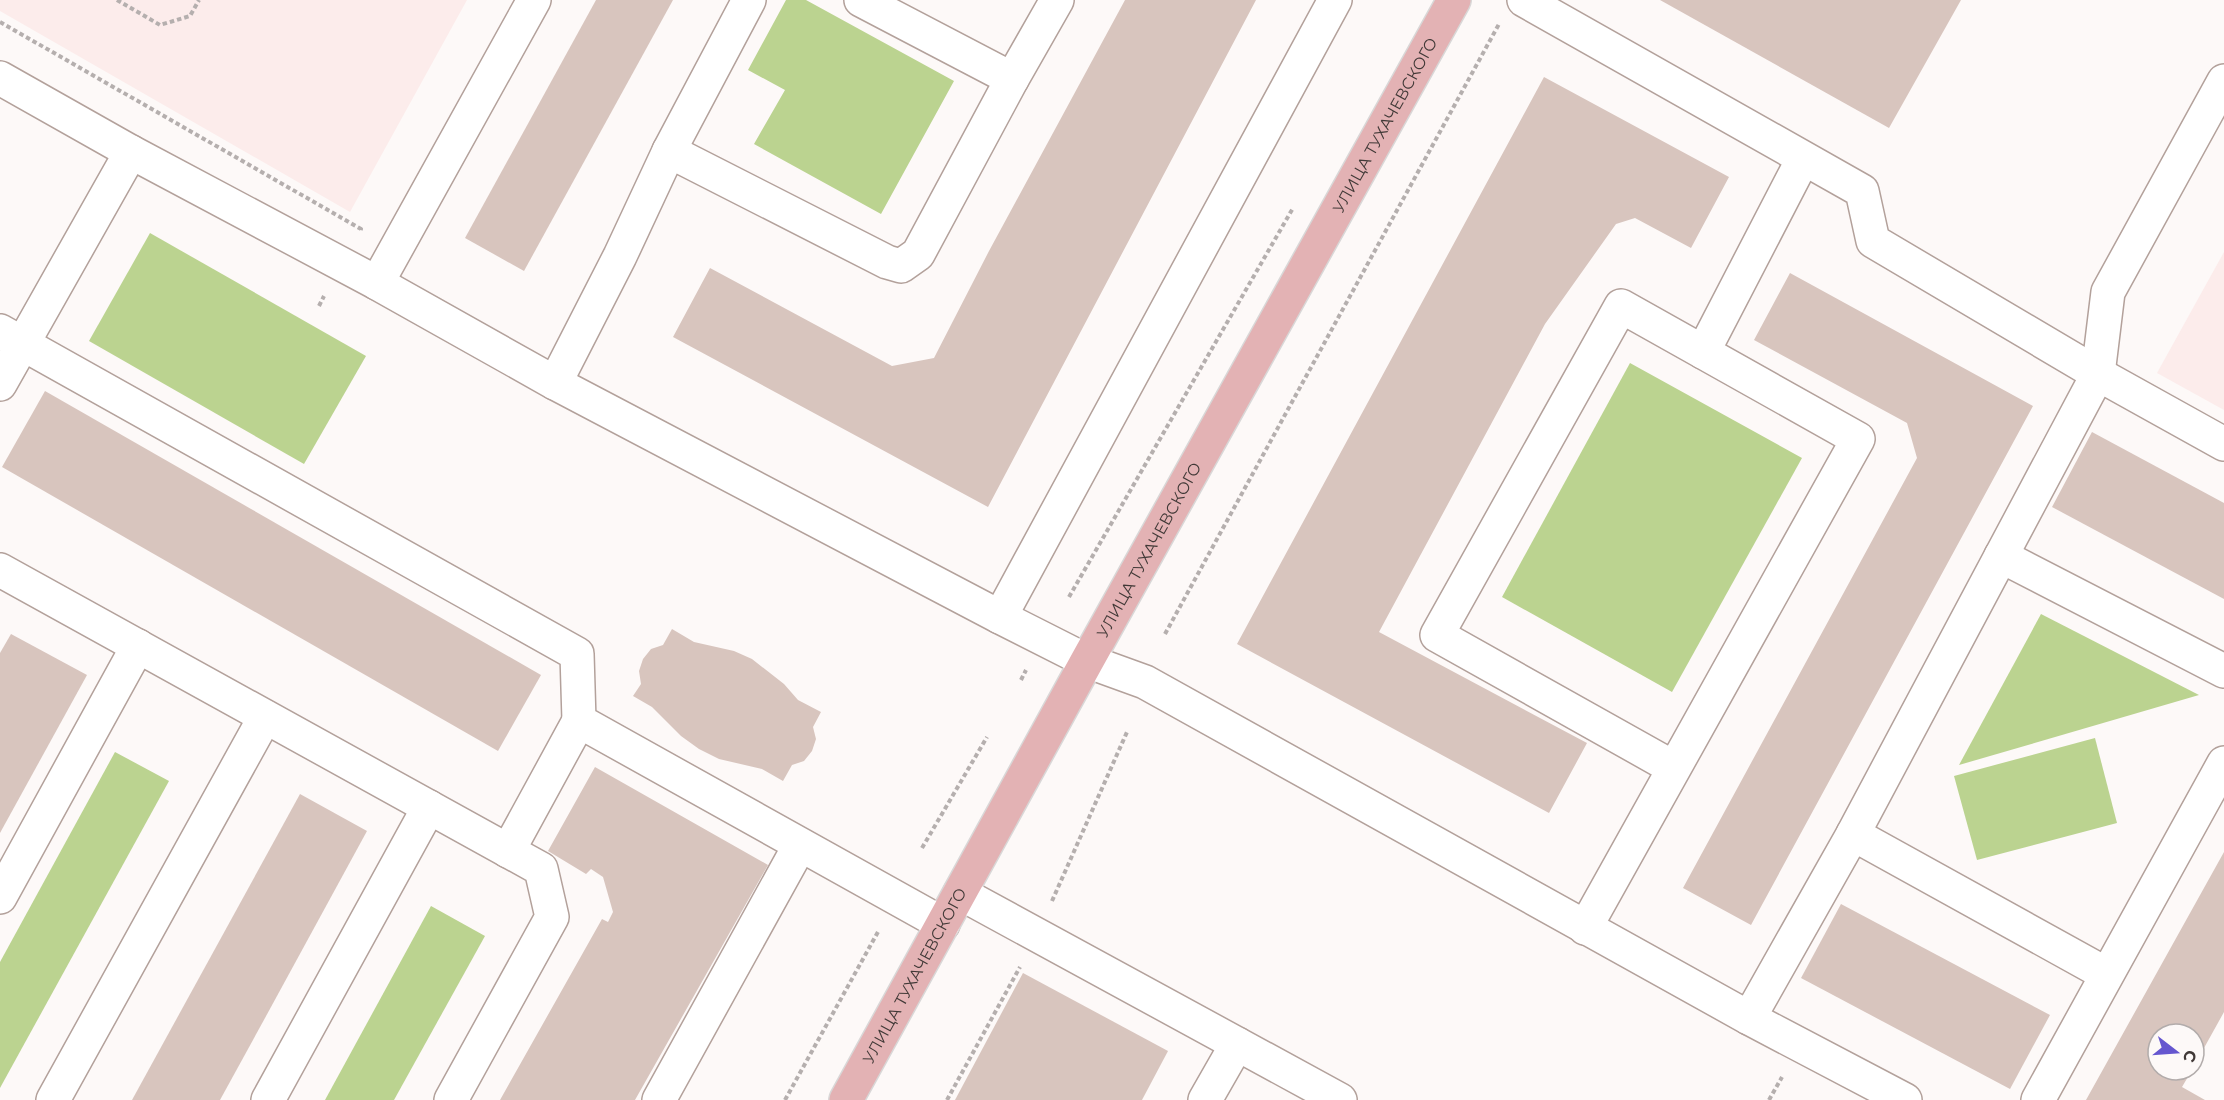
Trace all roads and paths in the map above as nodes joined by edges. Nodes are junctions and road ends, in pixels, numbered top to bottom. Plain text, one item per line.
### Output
1 (117, 0) edge
2 (199, 0) edge
3 (534, 0) edge
4 (749, 0) edge
5 (861, 0) edge
6 (1058, 0) edge
7 (1335, 0) edge
8 (1454, 0) edge
9 (1533, 9) edge
10 (0, 78) edge
11 (1012, 79) junction
12 (2224, 81) edge
13 (669, 151) junction
14 (131, 152) junction
15 (1803, 159) junction
16 (1294, 206) dead end
17 (377, 283) junction
18 (12, 337) edge
19 (1703, 352) junction
20 (2098, 374) junction
21 (555, 383) junction
22 (0, 384) edge
23 (2224, 444) edge
24 (2001, 556) junction
25 (0, 570) edge
26 (1068, 597) dead end
27 (1000, 617) junction
28 (1165, 634) dead end
29 (138, 646) junction
30 (1087, 661) junction
31 (1028, 668) dead end
32 (2224, 671) edge
33 (1021, 680) dead end
34 (265, 717) junction
35 (579, 722) junction
36 (987, 737) dead end
37 (2224, 763) edge
38 (1674, 768) junction
39 (429, 807) junction
40 (1853, 834) junction
41 (800, 845) junction
42 (922, 848) dead end
43 (508, 851) junction
44 (960, 893) junction
45 (0, 897) edge
46 (943, 924) junction
47 (881, 927) dead end
48 (1585, 927) junction
49 (2106, 974) junction
50 (1749, 1018) junction
51 (1237, 1044) junction
52 (53, 1100) edge
53 (268, 1100) edge
54 (451, 1100) edge
55 (659, 1100) edge
56 (785, 1100) edge
57 (846, 1100) edge
58 (1205, 1100) edge
59 (1340, 1100) edge
60 (1905, 1100) edge
61 (2038, 1100) edge

1 - 2 path
3 - 17 street
4 - 13 street
5 - 11 street
6 - 11 street
7 - 27 street
8 - 30 main road, УЛИЦА ТУХАЧЕВСКОГО
9 - 15 street
9 - 28 path
10 - 14 street
11 - 13 street
12 - 20 street
13 - 21 street
14 - 17 street
14 - 18 street
15 - 19 street
15 - 20 street
16 - 26 path
17 - 21 street
18 - 22 street
18 - 35 street
19 - 38 street
19 - 38 street
20 - 23 street
20 - 24 street
21 - 27 street
24 - 32 street
24 - 40 street
25 - 29 street
27 - 30 street
29 - 34 street
29 - 45 street
30 - 44 main road, УЛИЦА ТУХАЧЕВСКОГО
30 - 48 street
31 - 33 path
34 - 39 street
34 - 52 street
35 - 41 street
35 - 43 street
36 - 42 path
37 - 49 street
38 - 48 street
39 - 43 street
39 - 53 street
40 - 49 street
40 - 50 street
41 - 46 street
41 - 55 street
43 - 54 street
44 - 46 main road, УЛИЦА ТУХАЧЕВСКОГО
44 - 51 street
46 - 57 main road, УЛИЦА ТУХАЧЕВСКОГО
47 - 56 path
48 - 50 street
49 - 61 street
50 - 60 street
51 - 58 street
51 - 59 street

